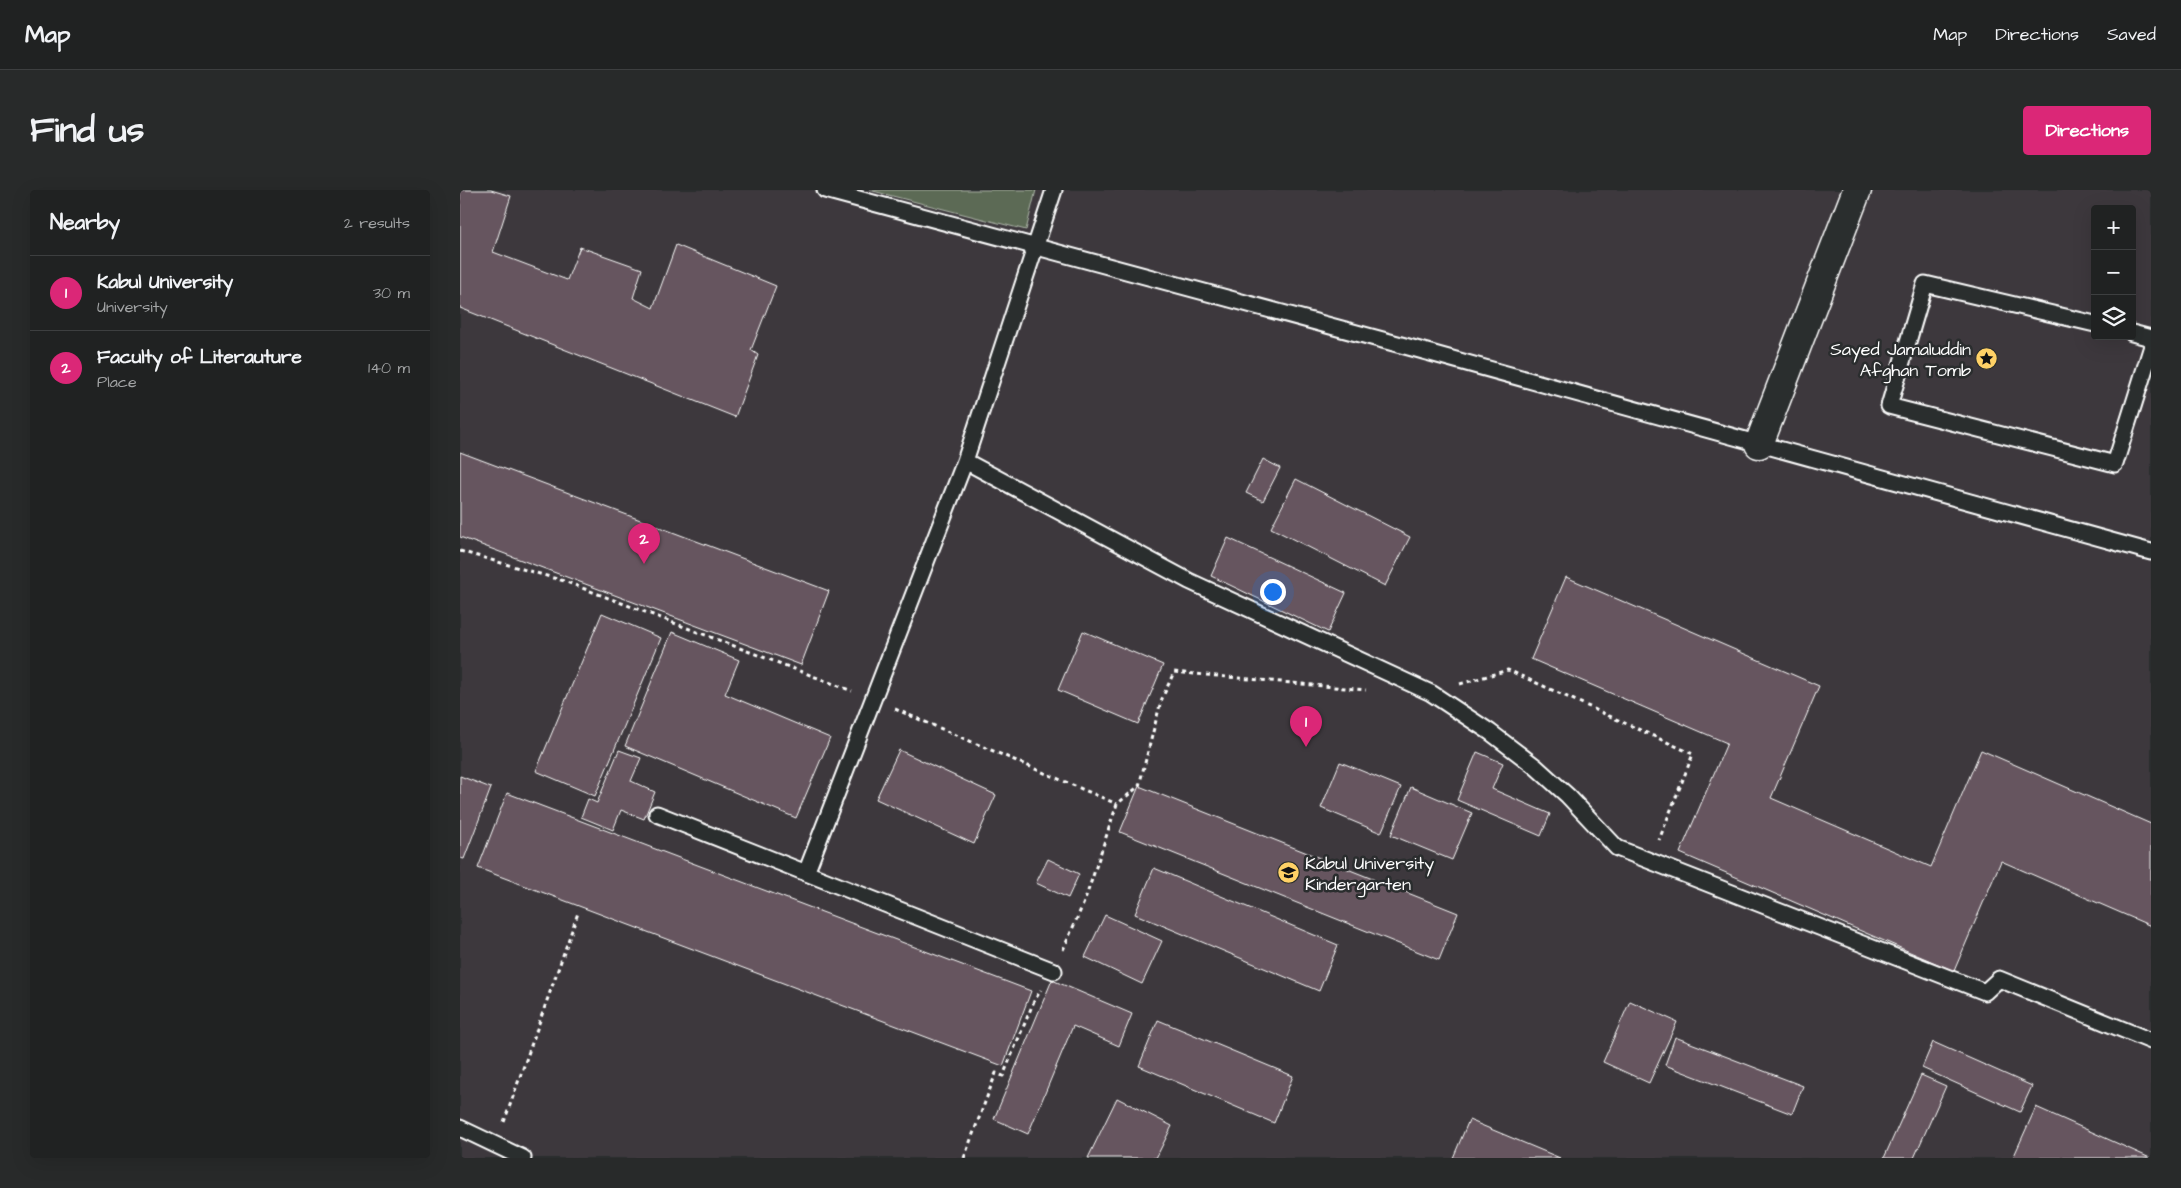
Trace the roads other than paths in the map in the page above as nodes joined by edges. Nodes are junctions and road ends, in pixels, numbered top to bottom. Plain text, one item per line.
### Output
1 (825, 190) edge
2 (1054, 190) edge
3 (1857, 190) edge
4 (1036, 246) junction
5 (2091, 323) edge
6 (2136, 334) edge
7 (2151, 338) edge
8 (2151, 349) edge
9 (2144, 396) edge
10 (1759, 444) junction
11 (965, 461) junction
12 (2151, 552) edge
13 (657, 814) dead end
14 (806, 873) junction
15 (1054, 971) road end
16 (2151, 1042) edge
17 (460, 1128) edge
18 (523, 1158) edge

1 - 4 lane
2 - 4 lane
3 - 10 street
4 - 10 lane
4 - 11 lane
5 - 9 lane
6 - 7 lane
8 - 9 lane
10 - 12 lane
11 - 14 lane
11 - 16 lane
13 - 14 lane
14 - 15 lane
17 - 18 lane

